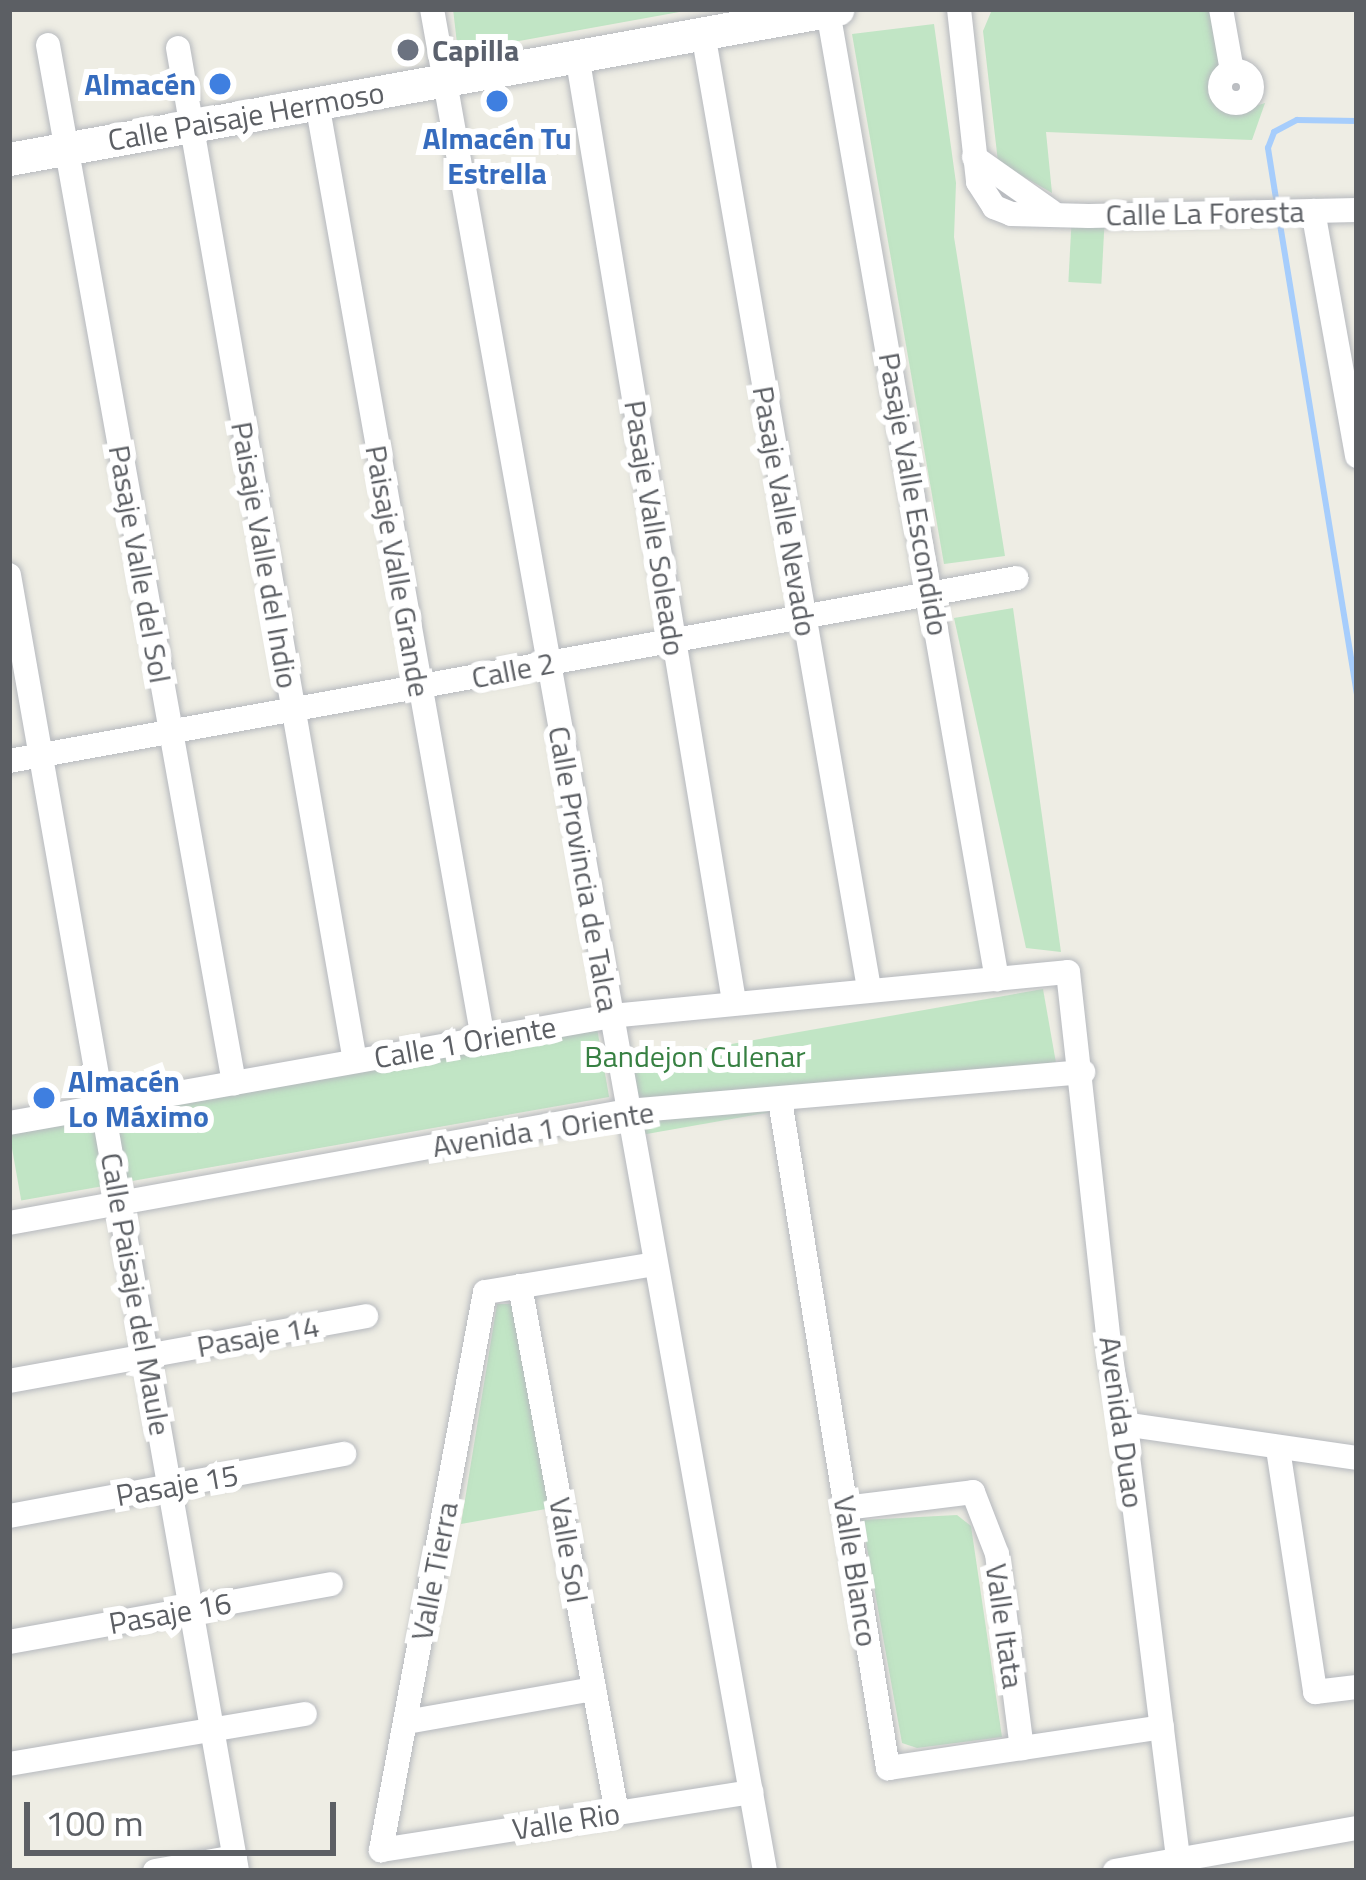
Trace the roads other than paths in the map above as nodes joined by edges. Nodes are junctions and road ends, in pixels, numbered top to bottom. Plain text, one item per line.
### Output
1 (432, 9) edge
2 (958, 9) edge
3 (1221, 9) edge
4 (833, 10) edge
5 (704, 33) junction
6 (48, 45) dead end
7 (178, 48) dead end
8 (577, 55) junction
9 (1232, 71) dead end
10 (442, 81) junction
11 (317, 103) junction
12 (191, 128) junction
13 (65, 149) junction
14 (9, 159) edge
15 (1357, 210) edge
16 (1304, 211) junction
17 (1357, 456) edge
18 (9, 575) edge
19 (1017, 578) dead end
20 (931, 593) junction
21 (12, 613) edge
22 (803, 616) junction
23 (674, 641) junction
24 (547, 662) junction
25 (419, 688) junction
26 (292, 710) junction
27 (170, 730) junction
28 (41, 756) junction
29 (9, 761) edge
30 (1068, 973) joint
31 (997, 979) junction
32 (869, 988) junction
33 (734, 1001) junction
34 (610, 1016) junction
35 (483, 1039) junction
36 (355, 1061) junction
37 (1083, 1072) junction
38 (234, 1083) junction
39 (780, 1100) junction
40 (103, 1106) junction
41 (628, 1111) junction
42 (9, 1123) edge
43 (120, 1203) junction
44 (9, 1223) edge
45 (656, 1264) junction
46 (520, 1286) junction
47 (366, 1316) dead end
48 (146, 1356) junction
49 (9, 1381) edge
50 (1124, 1424) junction
51 (1278, 1450) junction
52 (344, 1454) dead end
53 (1357, 1458) edge
54 (170, 1487) junction
55 (845, 1508) junction
56 (9, 1516) edge
57 (331, 1584) dead end
58 (191, 1610) junction
59 (9, 1642) edge
60 (1357, 1688) edge
61 (595, 1689) junction
62 (305, 1714) dead end
63 (406, 1722) junction
64 (1162, 1727) junction
65 (212, 1731) junction
66 (1022, 1748) junction
67 (9, 1764) edge
68 (751, 1792) junction
69 (617, 1813) junction
70 (1357, 1828) edge
71 (381, 1850) joint
72 (236, 1864) edge
73 (1180, 1865) edge
74 (155, 1871) edge
75 (765, 1871) edge
76 (1115, 1871) edge

1 - 10 street, Calle Provincia de Talca
2 - 16 street, Calle La Foresta
3 - 9 street
4 - 5 street, Calle Paisaje Hermoso
4 - 20 street, Pasaje Valle Escondido
5 - 8 street, Calle Paisaje Hermoso
5 - 22 street, Pasaje Valle Nevado
6 - 13 street, Pasaje Valle del Sol
7 - 12 street, Paisaje Valle del Indio
8 - 10 street, Calle Paisaje Hermoso
8 - 23 street, Pasaje Valle Soleado
10 - 11 street, Calle Paisaje Hermoso
10 - 24 street, Calle Provincia de Talca
11 - 12 street, Calle Paisaje Hermoso
11 - 25 street, Paisaje Valle Grande
12 - 13 street, Calle Paisaje Hermoso
12 - 26 street, Paisaje Valle del Indio
13 - 14 street, Calle Paisaje Hermoso
13 - 27 street, Pasaje Valle del Sol
15 - 16 street, Calle La Foresta
16 - 17 street
18 - 21 street, Calle Paisaje del Maule
19 - 20 street, Calle 2
20 - 22 street, Calle 2
20 - 31 street, Pasaje Valle Escondido
21 - 28 street, Calle Paisaje del Maule
22 - 23 street, Calle 2
22 - 32 street, Pasaje Valle Nevado
23 - 24 street, Calle 2
23 - 33 street, Pasaje Valle Soleado
24 - 25 street, Calle 2
24 - 34 street, Calle Provincia de Talca
25 - 26 street, Calle 2
25 - 35 street, Paisaje Valle Grande
26 - 27 street, Calle 2
26 - 36 street, Paisaje Valle del Indio
27 - 28 street, Calle 2
27 - 38 street, Pasaje Valle del Sol
28 - 29 street, Calle 2
28 - 40 street, Calle Paisaje del Maule
30 - 31 street, Calle 1 Oriente
30 - 37 street, Avenida Duao
31 - 32 street, Calle 1 Oriente
32 - 33 street, Calle 1 Oriente
33 - 34 street, Calle 1 Oriente
34 - 35 street, Calle 1 Oriente
34 - 41 street, Calle Provincia de Talca
35 - 36 street, Calle 1 Oriente
36 - 38 street, Calle 1 Oriente
37 - 39 street, Avenida 1 Oriente
37 - 50 street, Avenida Duao
38 - 40 street, Calle 1 Oriente
39 - 41 street, Avenida 1 Oriente
39 - 55 street, Valle Blanco
40 - 42 street, Calle 1 Oriente
40 - 43 street, Calle Paisaje del Maule
41 - 43 street, Avenida 1 Oriente
41 - 45 street, Calle Provincia de Talca
43 - 44 street, Avenida 1 Oriente
43 - 48 street, Calle Paisaje del Maule
45 - 46 street
45 - 68 street, Calle Provincia de Talca
46 - 61 street, Valle Sol
46 - 63 street, Valle Tierra
47 - 48 street, Pasaje 14
48 - 49 street, Pasaje 14
48 - 54 street, Calle Paisaje del Maule
50 - 51 street
50 - 64 street, Avenida Duao
51 - 53 street
51 - 60 street
52 - 54 street, Pasaje 15
54 - 56 street, Pasaje 15
54 - 58 street, Calle Paisaje del Maule
55 - 66 street, Valle Itata
55 - 66 street, Valle Blanco
57 - 58 street, Pasaje 16
58 - 59 street, Pasaje 16
58 - 65 street, Calle Paisaje del Maule
61 - 63 street
61 - 69 street, Valle Sol
62 - 65 street
63 - 71 street, Valle Tierra
64 - 66 street, Valle Blanco
64 - 73 street, Avenida Duao
65 - 67 street
65 - 72 street, Calle Paisaje del Maule
68 - 69 street, Valle Rio
68 - 75 street, Calle Provincia de Talca
69 - 71 street, Valle Rio
70 - 73 street
72 - 74 street
73 - 76 street

